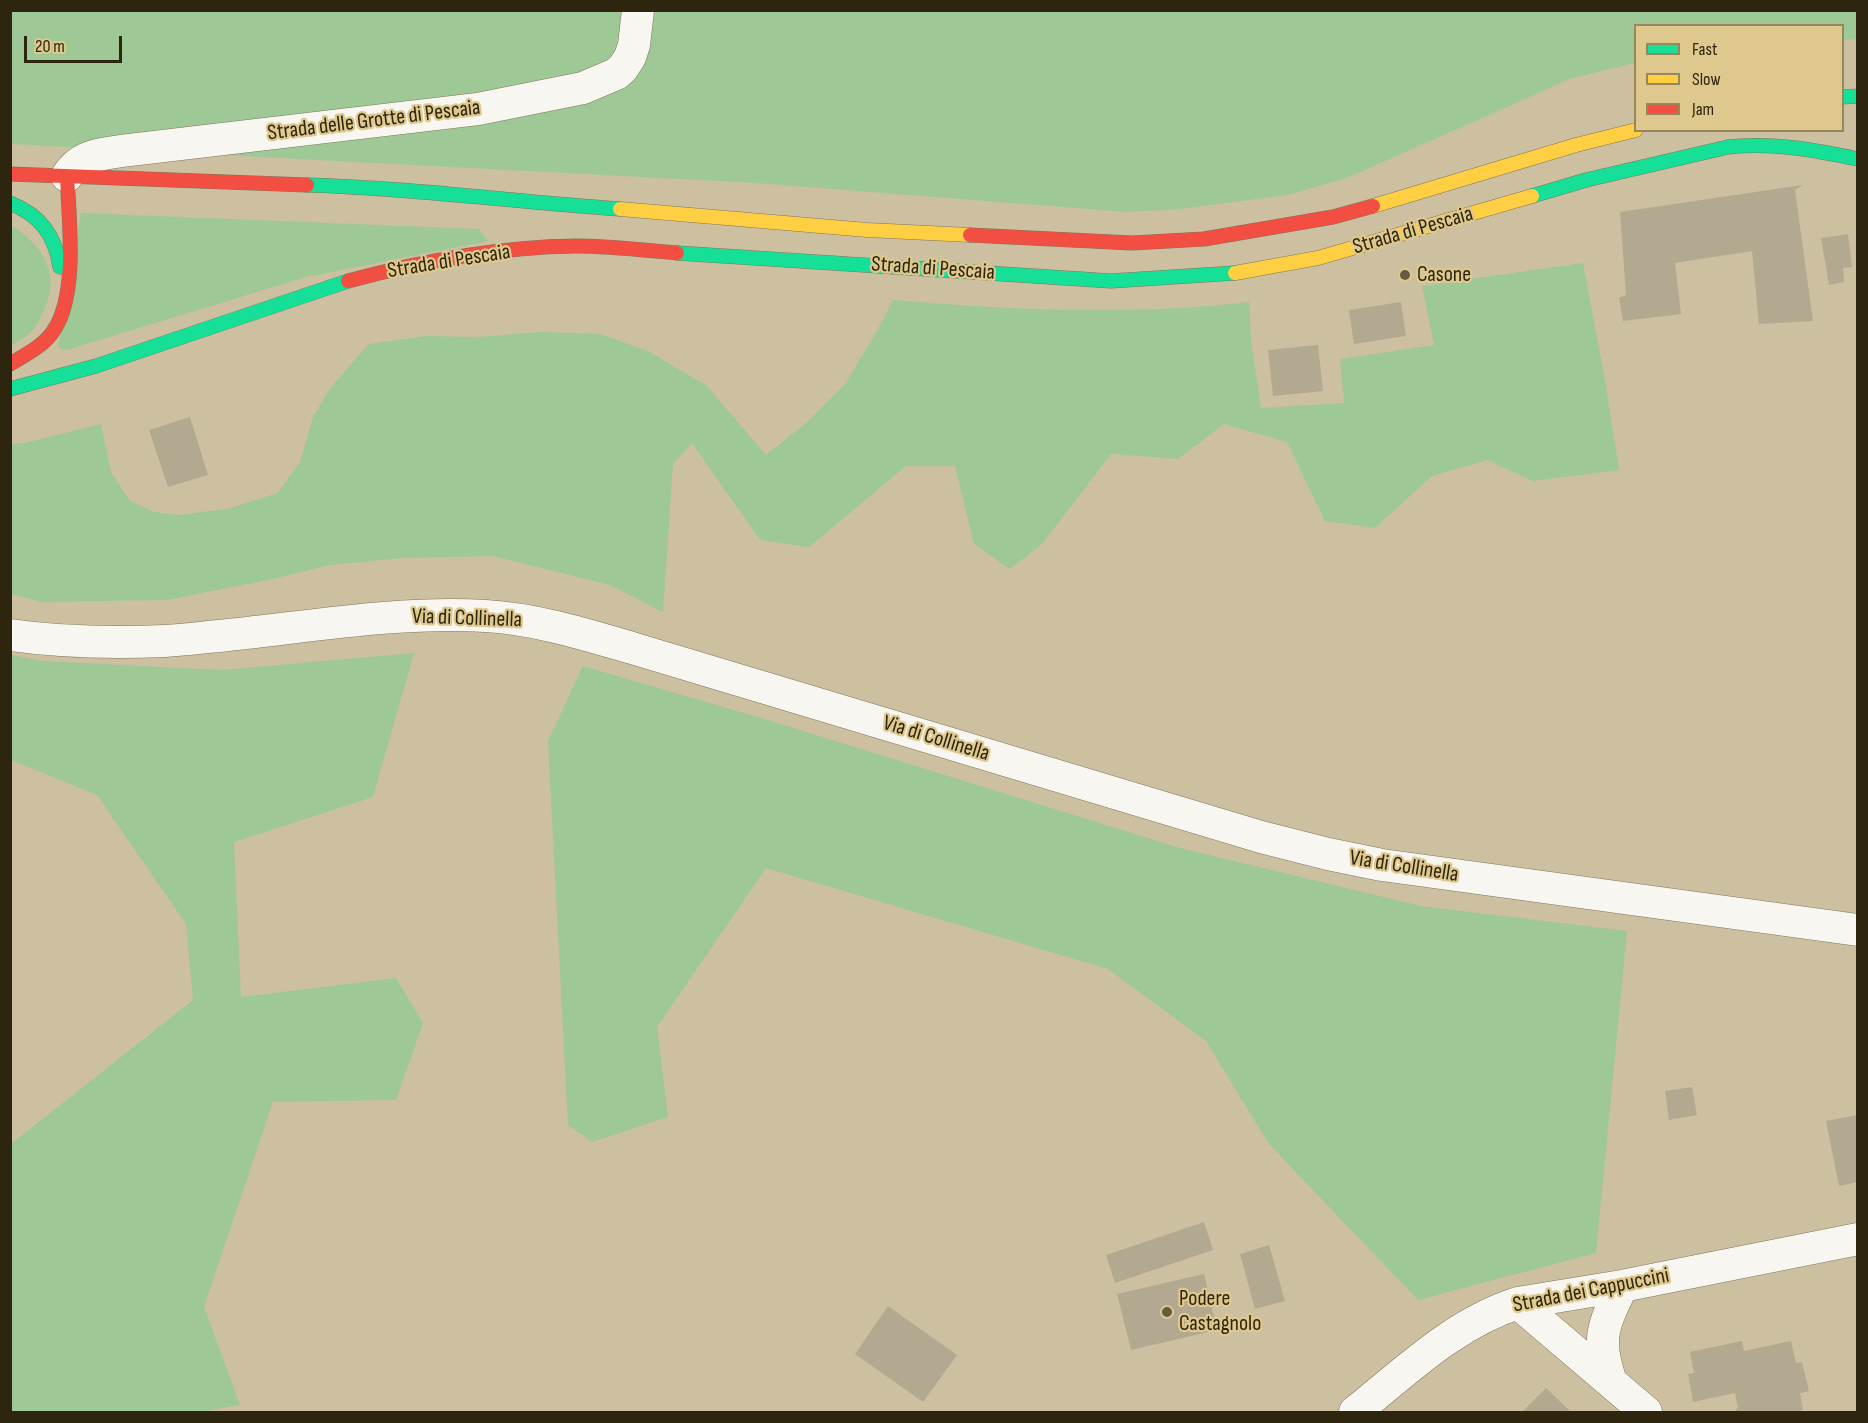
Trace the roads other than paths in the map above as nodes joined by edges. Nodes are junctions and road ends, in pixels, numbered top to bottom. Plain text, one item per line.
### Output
1 (638, 10) edge
2 (1634, 130) edge
3 (1857, 159) edge
4 (10, 174) edge
5 (67, 176) junction
6 (10, 203) edge
7 (63, 314) junction
8 (10, 364) edge
9 (10, 389) edge
10 (10, 635) edge
11 (1857, 930) edge
12 (1857, 1239) edge
13 (1622, 1286) junction
14 (1518, 1303) junction
15 (1611, 1382) junction
16 (1355, 1413) edge
17 (1646, 1413) edge

1 - 5 street, Strada delle Grotte di Pescaia
2 - 5 main road, Strada di Pescaia
3 - 9 main road, Strada di Pescaia
4 - 5 main road, Strada di Pescaia
5 - 7 main road
6 - 7 main road
7 - 8 main road
10 - 11 street, Via di Collinella
12 - 13 street, Strada dei Cappuccini
13 - 14 street, Strada dei Cappuccini
13 - 15 street
14 - 15 street
14 - 16 street, Strada dei Cappuccini
15 - 17 street

